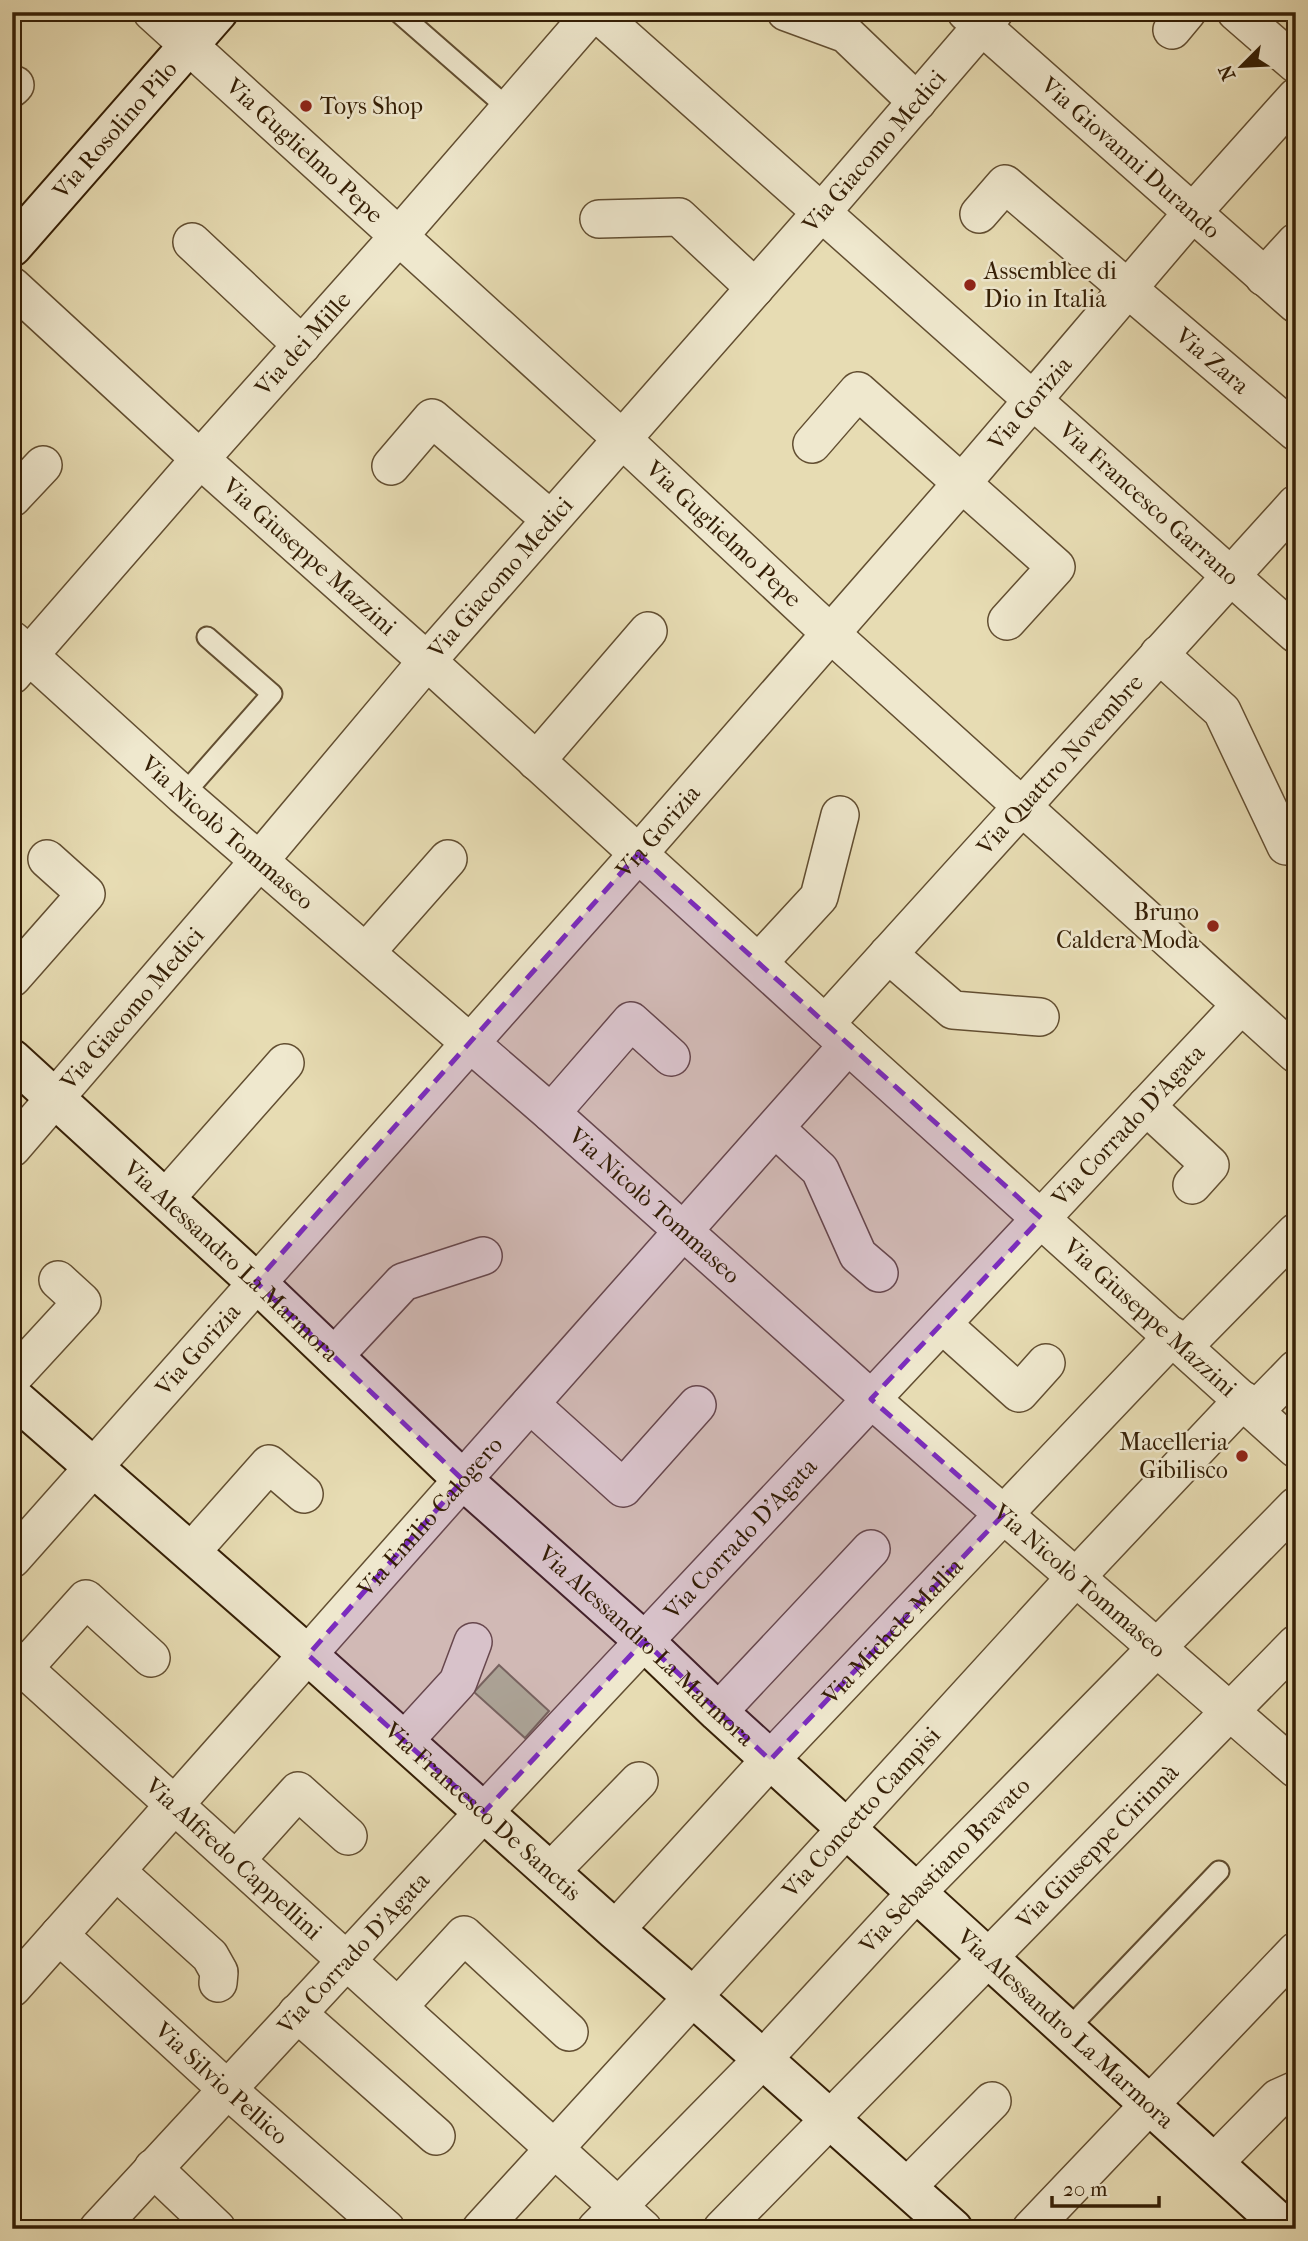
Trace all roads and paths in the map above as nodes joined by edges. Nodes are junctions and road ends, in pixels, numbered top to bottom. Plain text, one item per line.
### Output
1 (152, 12) edge
2 (218, 12) edge
3 (398, 12) edge
4 (594, 12) edge
5 (786, 12) edge
6 (1236, 12) edge
7 (981, 17) edge
8 (189, 46) junction
9 (1296, 64) edge
10 (1296, 97) edge
11 (916, 102) junction
12 (509, 109) junction
13 (1193, 212) junction
14 (820, 214) junction
15 (979, 214) dead end
16 (599, 219) dead end
17 (398, 237) junction
18 (192, 242) dead end
19 (1296, 242) edge
20 (12, 247) edge
21 (1264, 277) junction
22 (12, 286) edge
23 (754, 288) junction
24 (1126, 290) junction
25 (1296, 304) edge
26 (302, 345) junction
27 (1033, 401) junction
28 (1296, 432) edge
29 (621, 438) junction
30 (812, 444) dead end
31 (200, 459) junction
32 (43, 465) dead end
33 (391, 466) dead end
34 (962, 483) junction
35 (12, 498) edge
36 (1296, 504) edge
37 (550, 519) junction
38 (1230, 576) junction
39 (1007, 621) dead end
40 (648, 631) dead end
41 (830, 633) junction
42 (1296, 634) edge
43 (207, 637) dead end
44 (1159, 654) junction
45 (18, 656) edge
46 (427, 661) junction
47 (536, 761) junction
48 (183, 795) junction
49 (1023, 805) junction
50 (840, 815) dead end
51 (1286, 846) dead end
52 (638, 854) junction
53 (47, 859) dead end
54 (448, 859) dead end
55 (259, 861) junction
56 (366, 952) junction
57 (888, 954) junction
58 (759, 962) junction
59 (12, 978) edge
60 (1241, 1005) junction
61 (1040, 1017) dead end
62 (837, 1035) junction
63 (469, 1042) junction
64 (1294, 1050) edge
65 (671, 1057) dead end
66 (12, 1059) edge
67 (285, 1063) dead end
68 (56, 1098) junction
69 (1146, 1106) junction
70 (551, 1113) junction
71 (775, 1128) junction
72 (12, 1148) edge
73 (1209, 1166) dead end
74 (165, 1199) junction
75 (1041, 1218) junction
76 (683, 1231) junction
77 (1296, 1232) edge
78 (483, 1256) dead end
79 (879, 1273) dead end
80 (58, 1280) dead end
81 (256, 1282) junction
82 (942, 1324) junction
83 (1178, 1341) junction
84 (334, 1356) junction
85 (1046, 1363) dead end
86 (1296, 1369) edge
87 (12, 1378) edge
88 (12, 1396) edge
89 (871, 1399) junction
90 (530, 1404) junction
91 (697, 1405) dead end
92 (1249, 1406) junction
93 (1296, 1449) edge
94 (93, 1467) junction
95 (463, 1480) junction
96 (304, 1494) dead end
97 (1296, 1506) edge
98 (1003, 1514) junction
99 (871, 1549) dead end
100 (191, 1552) junction
101 (12, 1559) edge
102 (1076, 1577) junction
103 (644, 1641) junction
104 (473, 1642) dead end
105 (1296, 1644) edge
106 (1157, 1647) junction
107 (308, 1655) junction
108 (151, 1658) dead end
109 (18, 1663) edge
110 (1230, 1711) junction
111 (718, 1712) junction
112 (405, 1740) junction
113 (770, 1760) junction
114 (1296, 1769) edge
115 (639, 1781) dead end
116 (175, 1805) junction
117 (484, 1812) junction
118 (845, 1828) junction
119 (348, 1836) dead end
120 (236, 1860) junction
121 (116, 1871) junction
122 (1219, 1871) dead end
123 (550, 1872) junction
124 (916, 1892) junction
125 (615, 1930) junction
126 (59, 1935) junction
127 (1296, 1951) edge
128 (988, 1957) junction
129 (347, 1961) junction
130 (218, 1983) dead end
131 (12, 1988) edge
132 (694, 1997) junction
133 (397, 2007) junction
134 (298, 2013) junction
135 (1068, 2029) junction
136 (569, 2032) dead end
137 (763, 2059) junction
138 (227, 2089) junction
139 (1296, 2090) edge
140 (992, 2101) dead end
141 (1149, 2103) junction
142 (829, 2118) junction
143 (436, 2136) dead end
144 (554, 2149) junction
145 (1214, 2163) junction
146 (153, 2168) junction
147 (907, 2187) junction
148 (619, 2221) edge
149 (729, 2226) edge
150 (98, 2229) edge
151 (217, 2229) edge
152 (386, 2229) edge
153 (481, 2229) edge
154 (953, 2229) edge
155 (1031, 2229) edge
156 (1286, 2229) edge

1 - 8 street, Via Guglielmo Pepe
2 - 8 street, Via Rosolino Pilo
3 - 12 lane
4 - 12 street, Via dei Mille
4 - 14 street, Via Francesco Garrano
5 - 11 street
6 - 9 street
7 - 11 street, Via Giacomo Medici
7 - 13 street, Via Giovanni Durando
8 - 17 street, Via Guglielmo Pepe
8 - 20 street, Via Rosolino Pilo
10 - 13 street, Via Gorizia
11 - 14 street, Via Giacomo Medici
12 - 17 street, Via dei Mille
13 - 21 street, Via Giovanni Durando
13 - 24 street, Via Gorizia
14 - 23 street, Via Giacomo Medici
14 - 27 street, Via Francesco Garrano
15 - 24 street, Via Zara
16 - 23 street
17 - 26 street, Via dei Mille
17 - 29 street, Via Guglielmo Pepe
18 - 26 street
19 - 21 street
21 - 25 street, Via Giovanni Durando
22 - 31 street, Via Giuseppe Mazzini
23 - 29 street, Via Giacomo Medici
24 - 27 street, Via Gorizia
24 - 28 street, Via Zara
26 - 31 street, Via dei Mille
27 - 34 street, Via Gorizia
27 - 38 street, Via Francesco Garrano
29 - 37 street, Via Giacomo Medici
29 - 41 street, Via Guglielmo Pepe
30 - 34 street
31 - 45 street, Via dei Mille
31 - 46 street, Via Giuseppe Mazzini
32 - 35 street
33 - 37 street
34 - 39 street
34 - 41 street, Via Gorizia
36 - 38 street, Via Quattro Novembre
37 - 46 street, Via Giacomo Medici
38 - 42 street, Via Francesco Garrano
38 - 44 street, Via Quattro Novembre
40 - 47 street
41 - 49 street, Via Guglielmo Pepe
41 - 52 street, Via Gorizia
43 - 48 lane
44 - 49 street, Via Quattro Novembre
44 - 51 street
45 - 48 street, Via Nicolò Tommaseo
46 - 47 street, Via Giuseppe Mazzini
46 - 55 street, Via Giacomo Medici
47 - 52 street, Via Giuseppe Mazzini
48 - 55 street, Via Nicolò Tommaseo
49 - 57 street, Via Quattro Novembre
49 - 60 street, Via Guglielmo Pepe
50 - 58 street
52 - 58 street, Via Giuseppe Mazzini
52 - 63 street, Via Gorizia
53 - 59 street
54 - 56 street
55 - 56 street, Via Nicolò Tommaseo
55 - 68 street, Via Giacomo Medici
56 - 63 street, Via Nicolò Tommaseo
57 - 61 street
57 - 62 street, Via Quattro Novembre
58 - 62 street, Via Giuseppe Mazzini
60 - 64 street, Via Guglielmo Pepe
60 - 69 street, Via Corrado D'Agata
62 - 71 street, Via Emilio Calogero
62 - 75 street, Via Giuseppe Mazzini
63 - 70 street, Via Nicolò Tommaseo
63 - 81 street, Via Gorizia
65 - 70 street
66 - 68 street, Via Alessandro La Marmora
67 - 74 street
68 - 72 street, Via Giacomo Medici
68 - 74 street, Via Alessandro La Marmora
69 - 73 street
69 - 75 street, Via Corrado D'Agata
70 - 76 street, Via Nicolò Tommaseo
71 - 76 street, Via Emilio Calogero
71 - 79 street
74 - 81 street, Via Alessandro La Marmora
75 - 82 street, Via Corrado D'Agata
75 - 83 street, Via Giuseppe Mazzini
76 - 89 street, Via Nicolò Tommaseo
76 - 90 street, Via Emilio Calogero
77 - 83 street, Via Michele Mallia
78 - 84 street
80 - 87 street
81 - 84 street, Via Alessandro La Marmora
81 - 94 street, Via Gorizia
82 - 85 street
82 - 89 street, Via Corrado D'Agata
83 - 92 street, Via Giuseppe Mazzini
83 - 98 street, Via Michele Mallia
84 - 95 street, Via Alessandro La Marmora
86 - 92 street, Via Concetto Campisi
88 - 94 street, Via Francesco De Sanctis
89 - 98 street, Via Nicolò Tommaseo
89 - 103 street, Via Corrado D'Agata
90 - 91 street
90 - 95 street, Via Emilio Calogero
92 - 93 street, Via Giuseppe Mazzini
92 - 102 street, Via Concetto Campisi
94 - 100 street, Via Francesco De Sanctis
94 - 101 street, Via Gorizia
95 - 103 street, Via Alessandro La Marmora
95 - 107 street, Via Emilio Calogero
96 - 100 street
97 - 106 street, Via Sebastiano Bravato
98 - 102 street, Via Nicolò Tommaseo
98 - 113 street, Via Michele Mallia
99 - 111 street
100 - 107 street, Via Francesco De Sanctis
102 - 106 street, Via Nicolò Tommaseo
102 - 118 street, Via Concetto Campisi
103 - 111 street, Via Alessandro La Marmora
103 - 117 street, Via Corrado D'Agata
104 - 112 street
105 - 110 street, Via Giuseppe Cirinnà
106 - 110 street, Via Nicolò Tommaseo
106 - 124 street, Via Sebastiano Bravato
107 - 112 street, Via Francesco De Sanctis
107 - 116 street, Via Emilio Calogero
108 - 109 street
109 - 116 street, Via Alfredo Cappellini
110 - 114 street, Via Nicolò Tommaseo
110 - 128 street, Via Giuseppe Cirinnà
111 - 113 street, Via Alessandro La Marmora
112 - 117 street, Via Francesco De Sanctis
113 - 118 street, Via Alessandro La Marmora
113 - 125 street, Via Michele Mallia
115 - 123 street
116 - 120 street, Via Alfredo Cappellini
116 - 121 street, Via Emilio Calogero
117 - 123 street, Via Francesco De Sanctis
117 - 129 street, Via Corrado D'Agata
118 - 124 street, Via Alessandro La Marmora
118 - 132 street, Via Concetto Campisi
119 - 120 street
120 - 129 street, Via Alfredo Cappellini
121 - 126 street, Via Emilio Calogero
121 - 130 street
122 - 135 lane
123 - 125 street, Via Francesco De Sanctis
124 - 128 street, Via Alessandro La Marmora
124 - 137 street, Via Sebastiano Bravato
125 - 132 street, Via Francesco De Sanctis
126 - 131 street, Via Emilio Calogero
126 - 138 street, Via Silvio Pellico
127 - 141 street
128 - 135 street, Via Alessandro La Marmora
128 - 142 street, Via Giuseppe Cirinnà
129 - 133 street, Via Alfredo Cappellini
129 - 134 street, Via Corrado D'Agata
132 - 137 street, Via Francesco De Sanctis
132 - 144 street, Via Concetto Campisi
133 - 136 street
133 - 144 street, Via Alfredo Cappellini
134 - 138 street, Via Corrado D'Agata
134 - 143 street
135 - 141 street, Via Alessandro La Marmora
137 - 142 street, Via Francesco De Sanctis
137 - 148 street, Via Sebastiano Bravato
138 - 146 street, Via Corrado D'Agata
138 - 152 street, Via Silvio Pellico
139 - 145 street
140 - 147 street
141 - 145 street, Via Alessandro La Marmora
141 - 155 street
142 - 147 street, Via Francesco De Sanctis
142 - 149 street, Via Giuseppe Cirinnà
144 - 148 street, Via Alfredo Cappellini
144 - 153 street, Via Concetto Campisi
145 - 156 street, Via Alessandro La Marmora
146 - 150 street, Via Corrado D'Agata
146 - 151 street
147 - 154 street, Via Francesco De Sanctis

